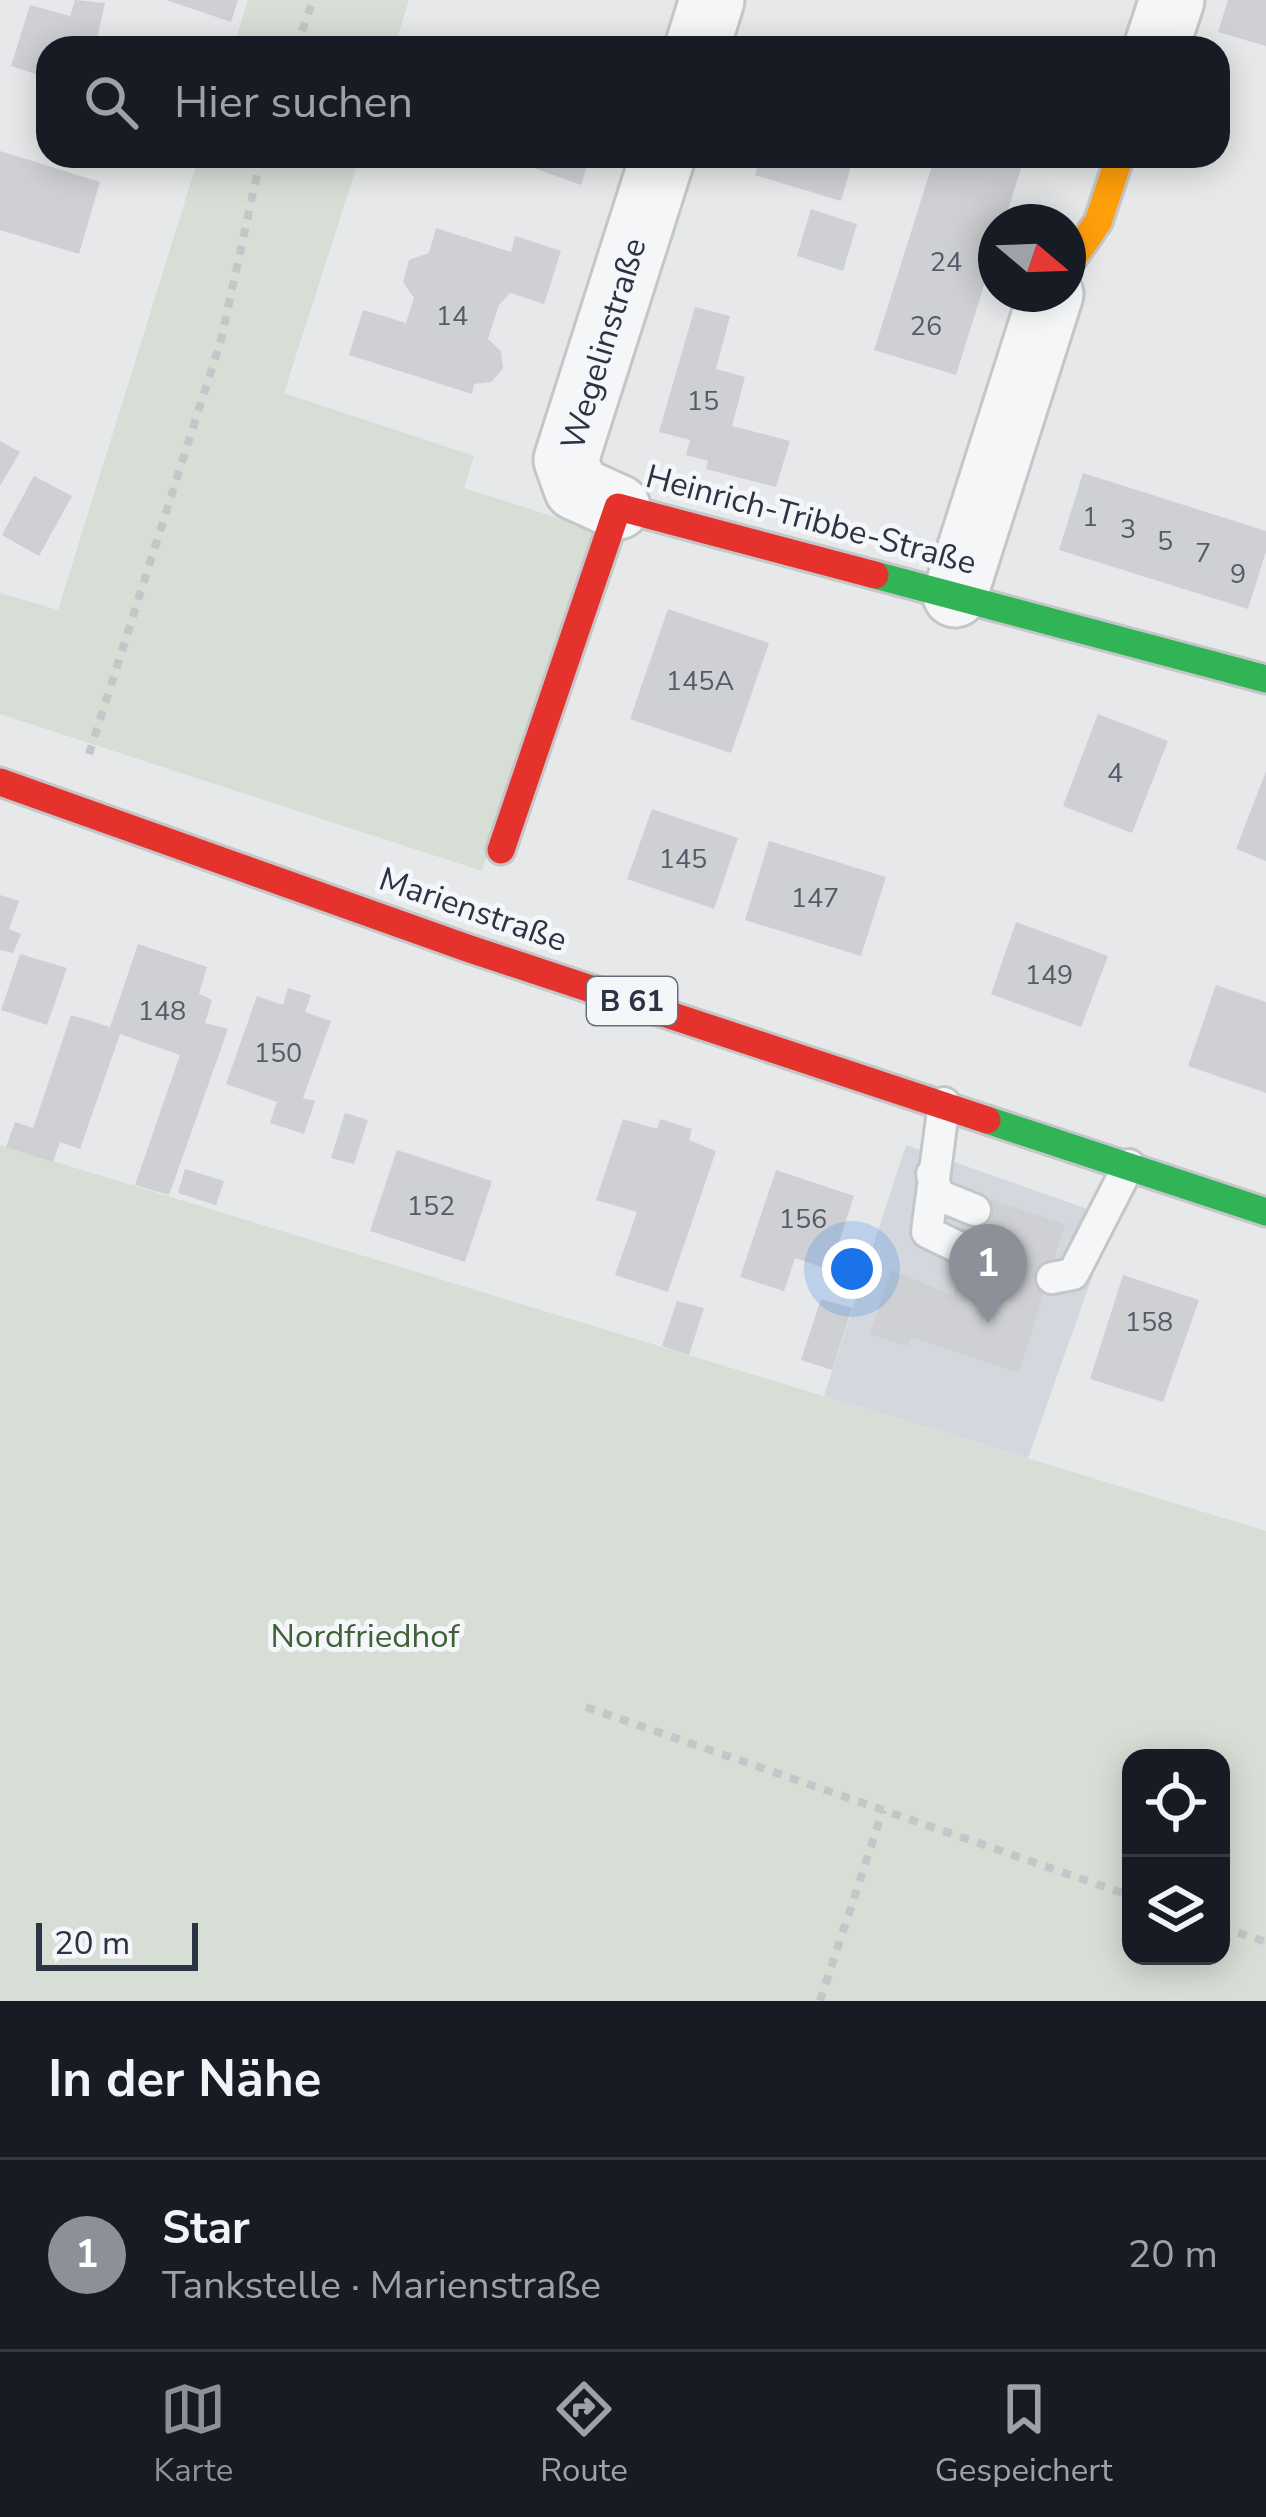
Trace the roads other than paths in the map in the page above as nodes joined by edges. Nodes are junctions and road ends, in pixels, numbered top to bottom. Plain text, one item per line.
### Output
1 (712, 0) edge
2 (1172, 0) edge
3 (701, 36) edge
4 (1160, 36) edge
5 (658, 168) edge
6 (1116, 168) edge
7 (1086, 239) edge
8 (1045, 312) edge
9 (618, 506) junction
10 (956, 595) junction
11 (1266, 679) edge
12 (0, 782) edge
13 (501, 850) dead end
14 (944, 1102) junction
15 (1129, 1165) junction
16 (932, 1174) junction
17 (975, 1210) dead end
18 (1266, 1212) edge
19 (1096, 1233) junction
20 (1063, 1240) dead end
21 (962, 1249) dead end
22 (1052, 1278) dead end

1 - 3 street
2 - 4 street
5 - 9 street, Wegelinstraße
6 - 7 main road
8 - 10 street
9 - 10 main road, Heinrich-Tribbe-Straße
9 - 13 main road, Heinrich-Tribbe-Straße
10 - 11 main road, Heinrich-Tribbe-Straße
12 - 14 main road, Marienstraße / B 61
14 - 15 main road, Marienstraße / B 61
14 - 16 lane
15 - 18 main road, Marienstraße / B 61
15 - 19 lane
16 - 17 lane
16 - 21 lane
19 - 20 lane
19 - 22 lane

